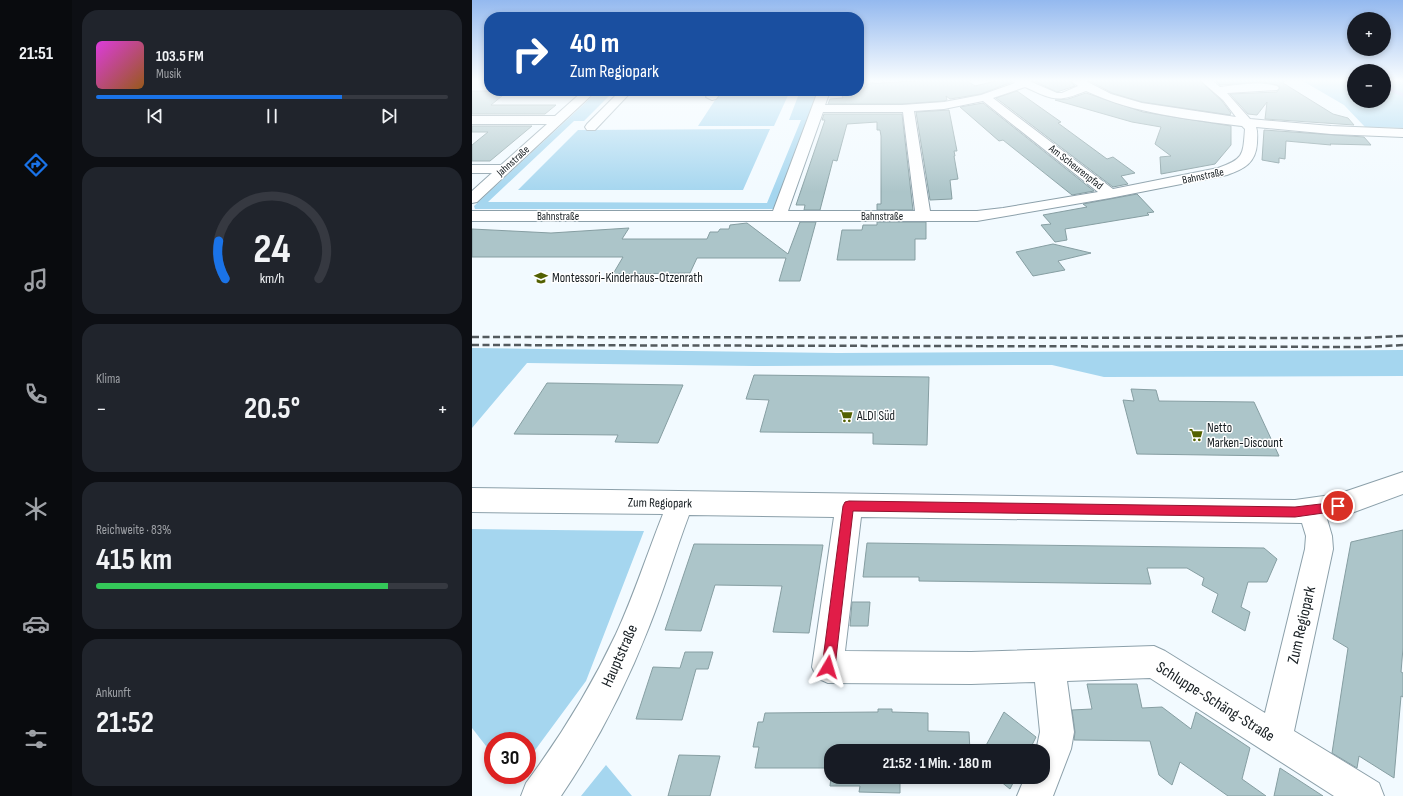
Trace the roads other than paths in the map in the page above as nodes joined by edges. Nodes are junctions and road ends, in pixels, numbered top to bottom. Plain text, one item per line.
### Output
1 (561, 117) edge
2 (601, 117) edge
3 (815, 117) edge
4 (909, 117) edge
5 (1011, 117) edge
6 (1208, 117) edge
7 (1243, 117) edge
8 (472, 120) edge
9 (558, 120) junction
10 (1247, 123) junction
11 (591, 127) dead end
12 (1403, 133) edge
13 (472, 169) edge
14 (504, 169) junction
15 (1110, 194) junction
16 (472, 199) edge
17 (472, 216) edge
18 (779, 216) junction
19 (923, 216) junction
20 (1403, 483) edge
21 (472, 500) edge
22 (680, 504) junction
23 (849, 506) junction
24 (1312, 511) junction
25 (1049, 666) junction
26 (1275, 739) junction
27 (1050, 759) edge
28 (1040, 784) edge
29 (539, 796) edge
30 (1035, 796) edge
31 (1366, 796) edge

1 - 9 street, Jahnstraße
2 - 11 street
3 - 18 street
4 - 19 street
5 - 15 street, Am Scheurenpfad
6 - 10 street
7 - 10 street
8 - 9 street
9 - 14 street, Jahnstraße
10 - 12 street
10 - 15 street, Bahnstraße
13 - 14 street
14 - 16 street, Jahnstraße
15 - 19 street, Bahnstraße
17 - 18 street, Bahnstraße
18 - 19 street, Bahnstraße
20 - 24 street, Zum Regiopark
21 - 22 street, Zum Regiopark
22 - 23 street, Zum Regiopark
22 - 29 street, Hauptstraße
23 - 24 street, Zum Regiopark
23 - 25 street, Schluppe-Schäng-Straße
24 - 26 street, Zum Regiopark
25 - 26 street, Schluppe-Schäng-Straße
25 - 27 street
26 - 31 street, Schluppe-Schäng-Straße
28 - 30 street

